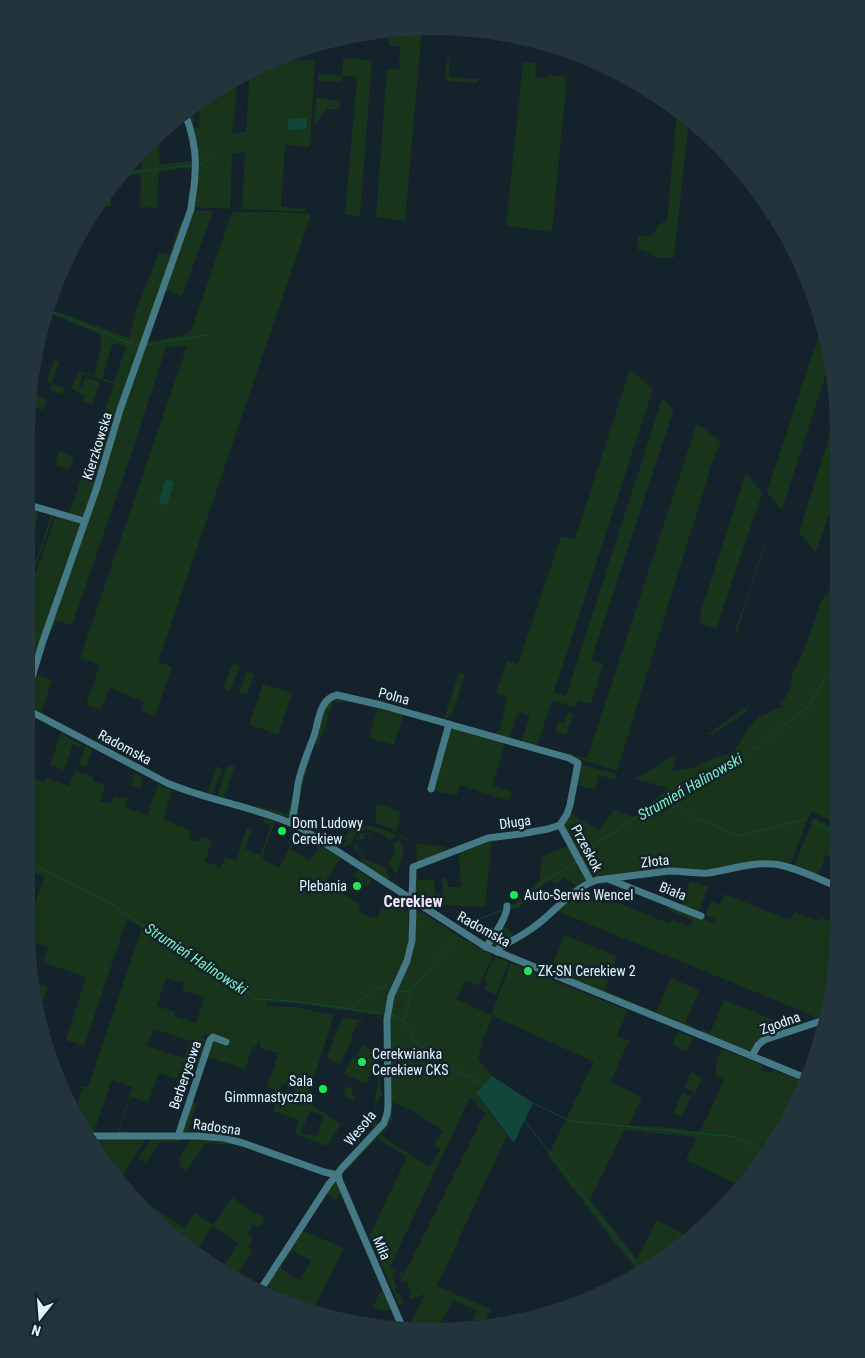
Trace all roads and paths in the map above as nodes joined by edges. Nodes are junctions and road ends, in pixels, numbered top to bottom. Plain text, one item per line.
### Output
1 (187, 120) edge
2 (35, 507) edge
3 (84, 521) junction
4 (35, 667) edge
5 (35, 714) edge
6 (449, 724) junction
7 (431, 789) dead end
8 (291, 823) junction
9 (560, 825) junction
10 (413, 867) joint
11 (607, 879) junction
12 (590, 882) junction
13 (830, 884) edge
14 (412, 900) junction
15 (507, 906) dead end
16 (700, 916) dead end
17 (486, 947) junction
18 (497, 952) junction
19 (817, 1022) edge
20 (226, 1042) dead end
21 (752, 1056) junction
22 (801, 1076) edge
23 (96, 1136) edge
24 (178, 1136) junction
25 (338, 1175) junction
26 (264, 1285) edge
27 (400, 1321) edge

1 - 3 street, Kierzkowska
2 - 3 street
3 - 4 street, Kierzkowska
5 - 8 street, Radomska
6 - 7 street
6 - 8 street, Polna
6 - 9 street, Polna
8 - 14 street, Radomska
9 - 10 street, Długa
9 - 12 street, Przeskok
10 - 14 street, Wesoła
11 - 12 street, Złota
11 - 13 street, Złota
11 - 16 street, Biała
12 - 18 street, Złota
14 - 17 street, Radomska
14 - 25 street, Wesoła
15 - 17 street
17 - 18 street, Radomska
18 - 21 street, Radomska
19 - 21 street, Zgodna
20 - 24 street, Berberysowa
21 - 22 street, Radomska
23 - 24 street, Radosna
24 - 25 street, Radosna
25 - 26 street, Wesoła
25 - 27 street, Miła

